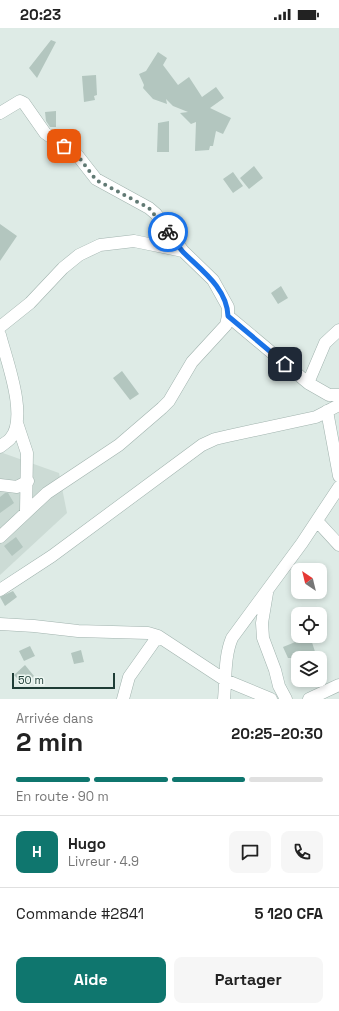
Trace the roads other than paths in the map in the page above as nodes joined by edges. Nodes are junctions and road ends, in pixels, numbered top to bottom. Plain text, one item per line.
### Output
1 (0, 114) edge
2 (182, 251) junction
3 (228, 316) junction
4 (0, 327) edge
5 (339, 330) edge
6 (0, 334) edge
7 (308, 383) junction
8 (339, 395) edge
9 (339, 405) edge
10 (327, 411) junction
11 (17, 423) junction
12 (0, 446) edge
13 (339, 476) edge
14 (28, 481) junction
15 (0, 485) edge
16 (339, 487) edge
17 (26, 511) junction
18 (317, 521) junction
19 (0, 537) edge
20 (339, 545) edge
21 (0, 590) edge
22 (267, 592) junction
23 (0, 624) edge
24 (158, 636) junction
25 (225, 680) junction
26 (339, 685) edge
27 (123, 699) edge
28 (224, 699) edge
29 (271, 699) edge
30 (286, 699) edge
31 (309, 699) edge

1 - 2 street
2 - 3 street
2 - 4 street
3 - 7 street
3 - 17 street
5 - 7 street
6 - 11 street
7 - 8 street
9 - 10 street
10 - 13 street
10 - 21 street
11 - 12 street
11 - 14 street
14 - 15 street
14 - 17 street
16 - 18 street
17 - 19 street
18 - 20 street
18 - 22 street
22 - 25 street
22 - 30 street
23 - 24 street
24 - 25 street
24 - 27 street
25 - 28 street
25 - 29 street
26 - 31 street

